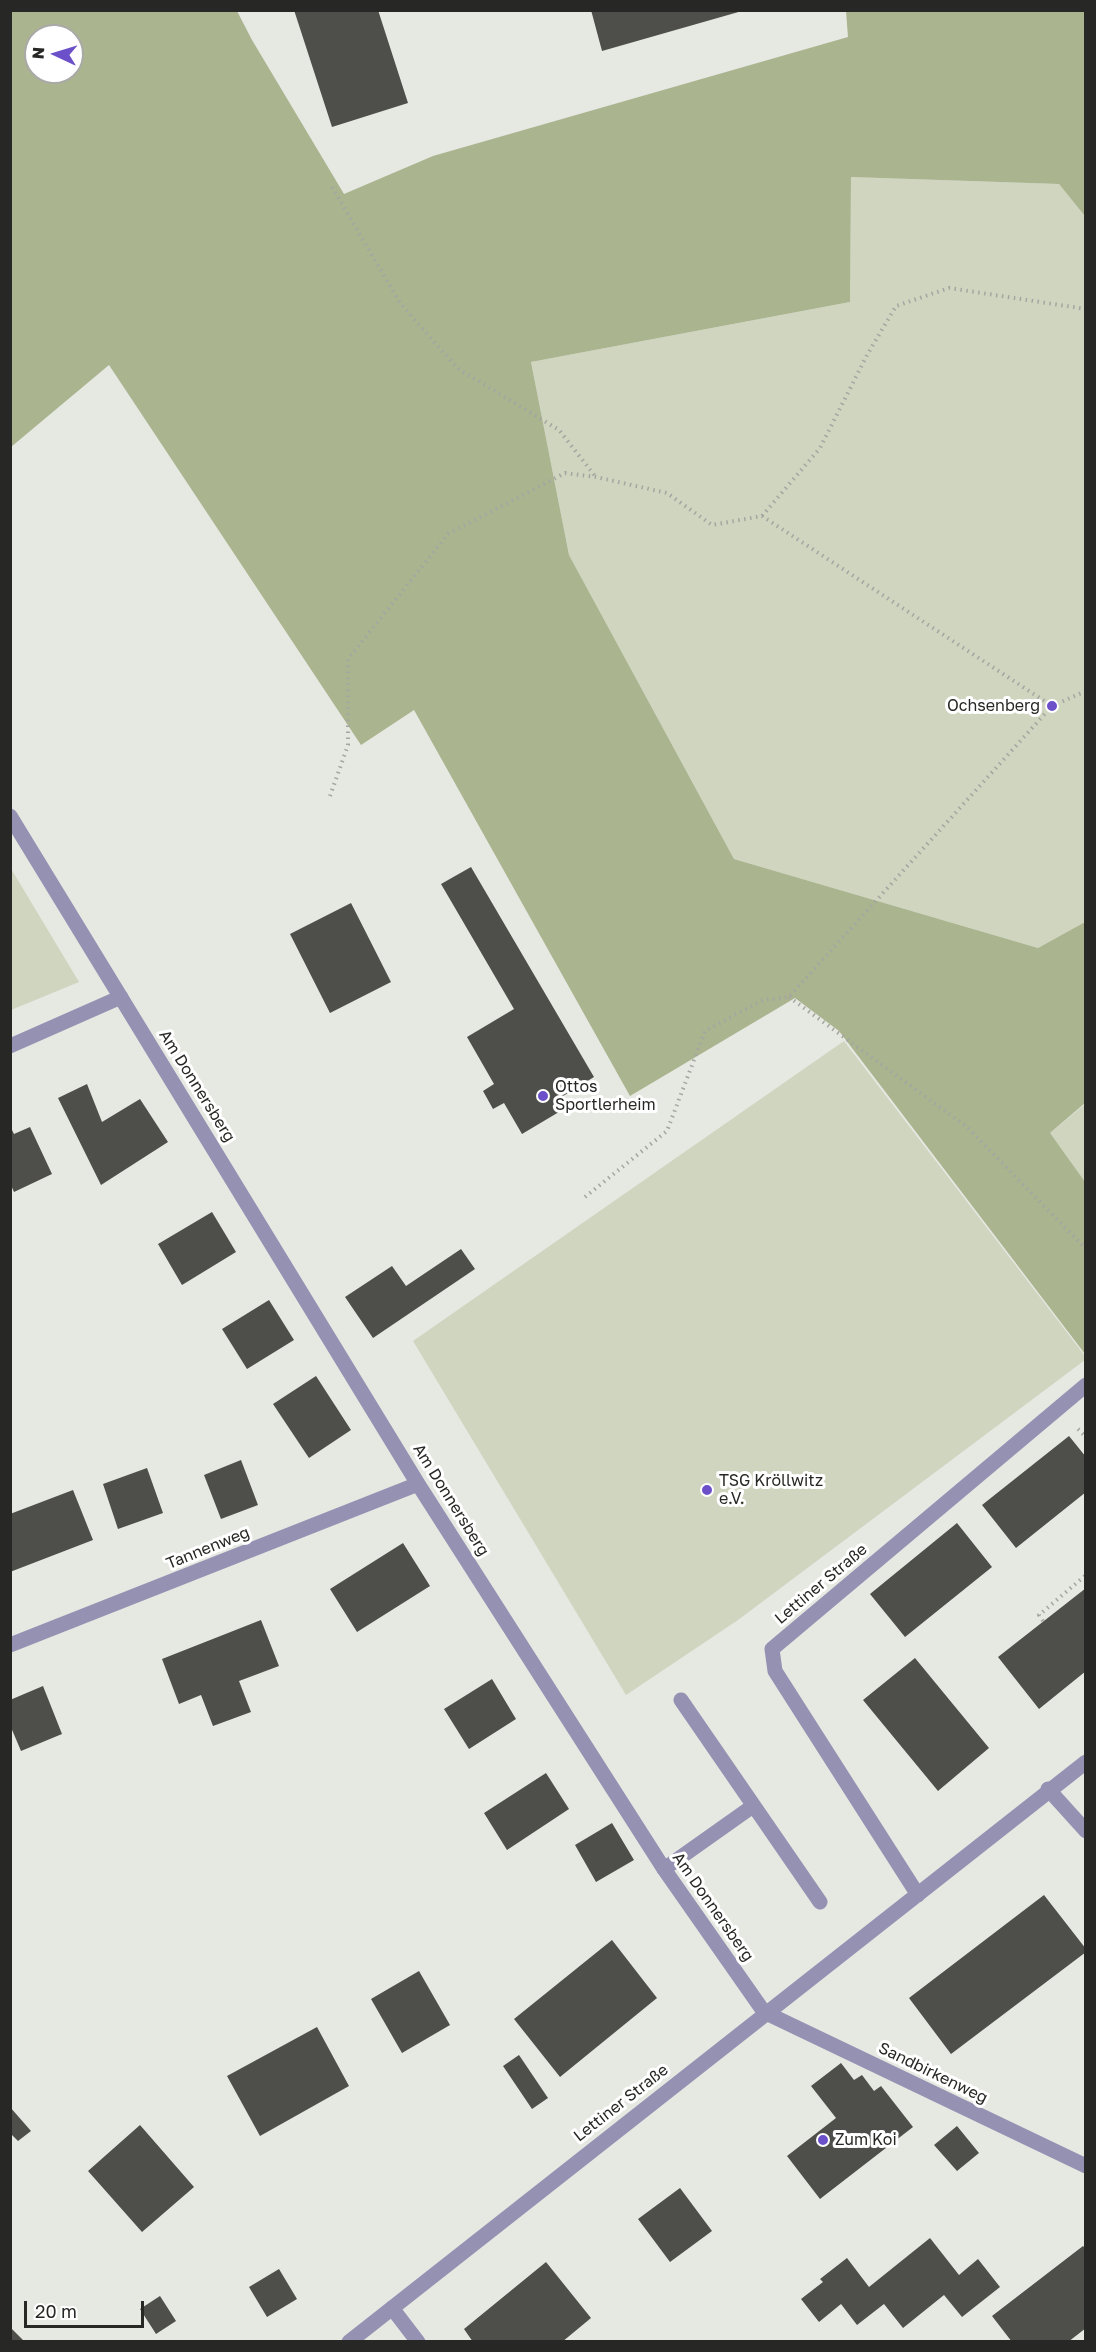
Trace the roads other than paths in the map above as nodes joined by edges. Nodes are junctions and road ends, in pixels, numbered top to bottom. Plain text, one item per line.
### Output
1 (10, 816) edge
2 (121, 997) junction
3 (10, 1046) edge
4 (1086, 1385) edge
5 (418, 1484) junction
6 (10, 1645) edge
7 (681, 1700) dead end
8 (1086, 1762) edge
9 (1048, 1790) junction
10 (753, 1806) junction
11 (1086, 1832) edge
12 (664, 1869) junction
13 (918, 1895) junction
14 (820, 1902) dead end
15 (764, 2013) junction
16 (1086, 2166) edge
17 (392, 2308) junction
18 (349, 2342) edge
19 (418, 2342) edge

1 - 2 street, Am Donnersberg
2 - 3 street
2 - 5 street, Am Donnersberg
4 - 13 street, Lettiner Straße
5 - 6 street, Tannenweg
5 - 12 street, Am Donnersberg
7 - 10 street
8 - 9 street, Lettiner Straße
9 - 11 street
9 - 13 street, Lettiner Straße
10 - 12 street
10 - 14 street
12 - 15 street, Am Donnersberg
13 - 15 street, Lettiner Straße
15 - 16 street, Sandbirkenweg
15 - 17 street, Lettiner Straße
17 - 18 street, Lettiner Straße
17 - 19 street

